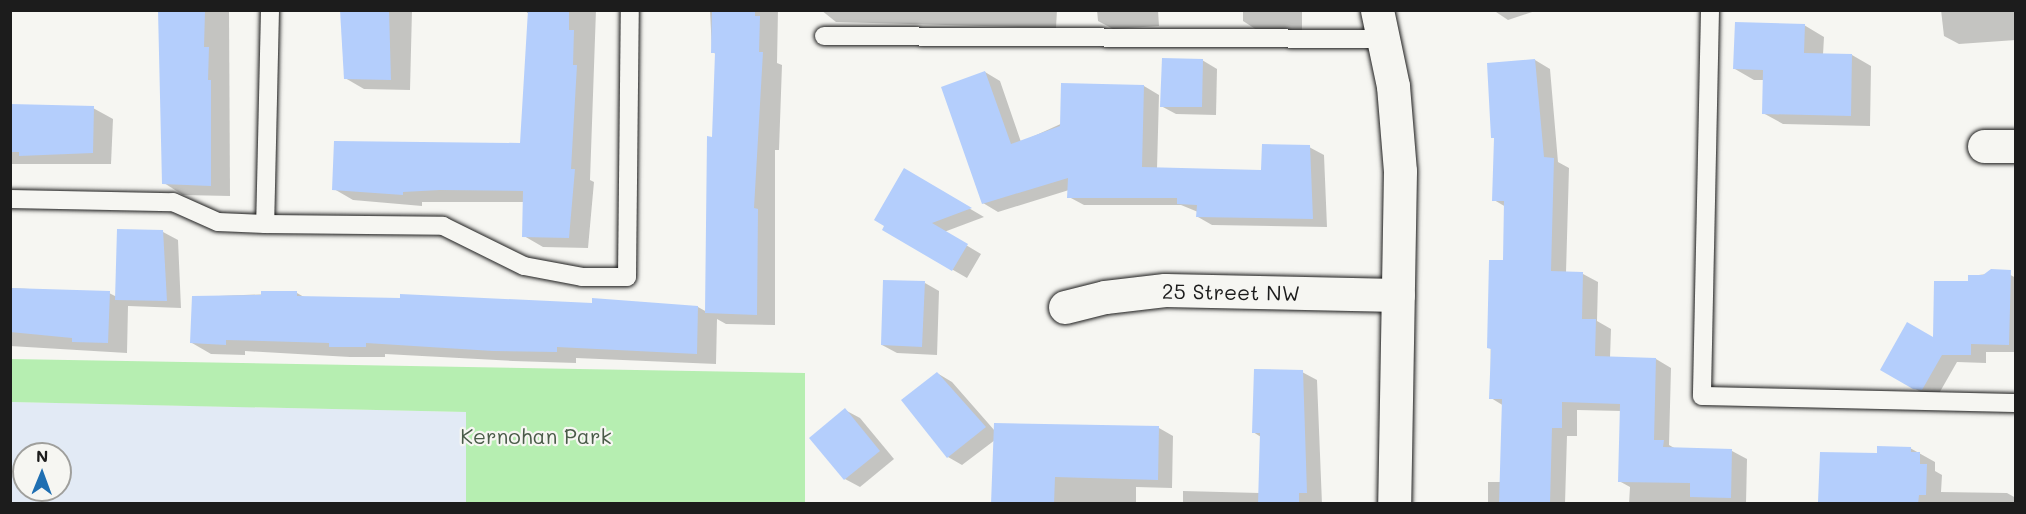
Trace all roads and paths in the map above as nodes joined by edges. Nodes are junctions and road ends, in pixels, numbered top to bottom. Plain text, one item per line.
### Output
1 (270, 10) edge
2 (630, 10) edge
3 (1710, 10) edge
4 (1381, 25) edge
5 (824, 36) dead end
6 (10, 199) edge
7 (266, 224) junction
8 (1398, 295) junction
9 (1065, 307) dead end
10 (2016, 403) edge
11 (1394, 504) edge

1 - 7 lane
2 - 7 lane
3 - 10 lane
4 - 5 lane
4 - 8 street
6 - 7 lane
8 - 9 street, 25 Street NW
8 - 11 street

